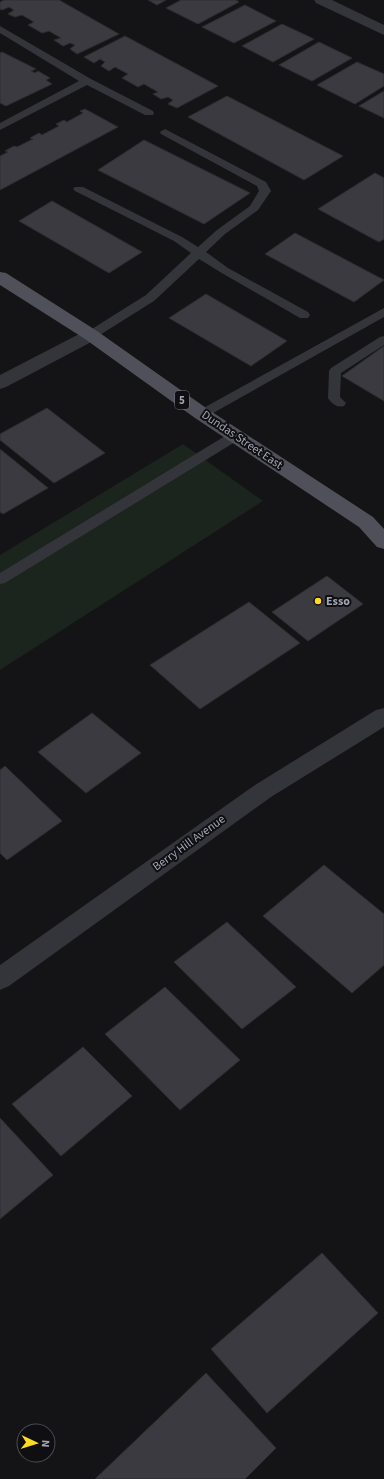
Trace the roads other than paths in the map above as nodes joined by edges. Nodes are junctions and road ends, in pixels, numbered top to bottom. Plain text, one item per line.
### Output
1 (321, 0) edge
2 (0, 29) edge
3 (384, 31) edge
4 (87, 81) junction
5 (149, 113) dead end
6 (1, 125) edge
7 (165, 132) dead end
8 (79, 189) dead end
9 (198, 252) junction
10 (0, 277) edge
11 (384, 312) edge
12 (304, 315) dead end
13 (90, 335) junction
14 (384, 340) edge
15 (0, 383) edge
16 (340, 403) dead end
17 (202, 414) junction
18 (235, 436) junction
19 (375, 524) edge
20 (384, 542) edge
21 (0, 579) edge
22 (384, 716) edge
23 (0, 979) edge

1 - 3 street
2 - 4 lane
4 - 5 lane
4 - 6 lane
7 - 9 lane
8 - 9 lane
9 - 12 lane
9 - 13 lane
10 - 13 main road, Dundas Street East / 5
11 - 17 lane
13 - 15 street
13 - 17 main road, Dundas Street East / 5
14 - 16 lane
17 - 18 main road, Dundas Street East / 5
18 - 19 main road, Dundas Street East / 5
18 - 21 lane
19 - 20 main road, Dundas Street East / 5
22 - 23 street, Berry Hill Avenue

